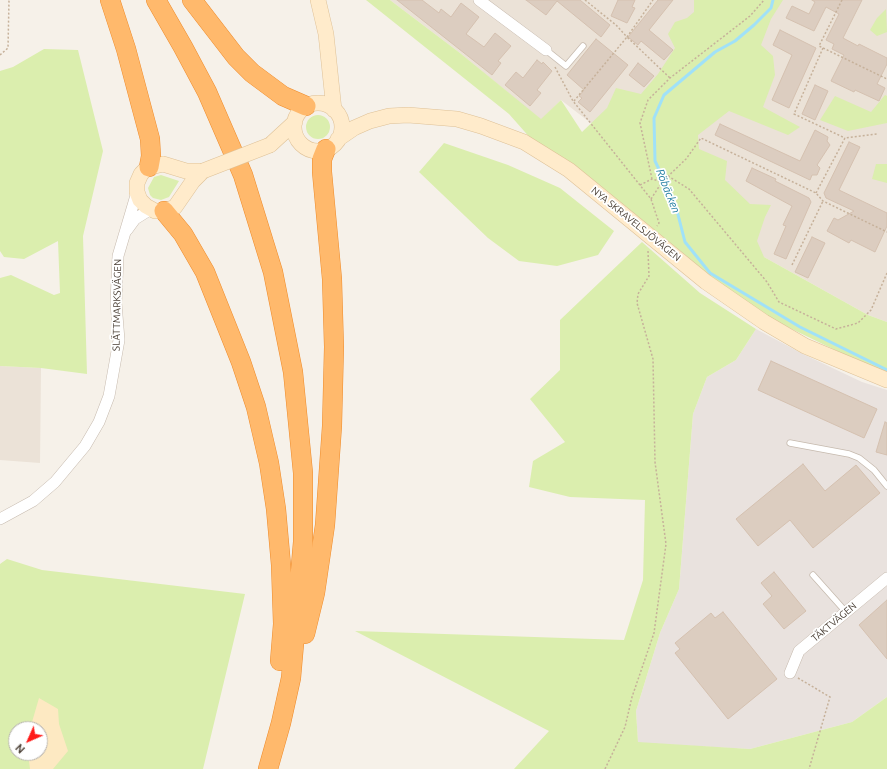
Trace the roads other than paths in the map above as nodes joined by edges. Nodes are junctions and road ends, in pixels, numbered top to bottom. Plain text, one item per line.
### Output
1 (110, 0) edge
2 (156, 0) edge
3 (164, 0) edge
4 (192, 0) edge
5 (318, 0) edge
6 (479, 0) edge
7 (583, 46) dead end
8 (546, 50) joint
9 (330, 76) junction
10 (312, 105) junction
11 (337, 114) junction
12 (370, 121) junction
13 (295, 122) junction
14 (302, 144) junction
15 (332, 144) junction
16 (270, 145) junction
17 (149, 167) junction
18 (203, 171) junction
19 (137, 192) junction
20 (158, 210) junction
21 (123, 238) junction
22 (887, 380) edge
23 (790, 443) dead end
24 (887, 486) edge
25 (0, 519) edge
26 (813, 575) dead end
27 (887, 579) edge
28 (846, 612) junction
29 (303, 641) junction
30 (790, 673) road end
31 (266, 769) edge
32 (278, 769) edge

1 - 17 highway
2 - 31 highway
3 - 29 highway
4 - 10 highway
5 - 9 main road
6 - 8 street
7 - 8 lane
9 - 10 main road
9 - 11 main road
10 - 11 main road
10 - 13 main road
11 - 12 main road, NYA SKRAVELSJÖVÄGEN
11 - 15 main road
12 - 15 main road, NYA SKRAVELSJÖVÄGEN
12 - 22 main road, NYA SKRAVELSJÖVÄGEN
13 - 14 main road
13 - 16 main road
14 - 15 main road
14 - 16 main road
15 - 29 highway
16 - 18 main road, bridge
17 - 18 main road
17 - 19 main road
18 - 20 main road
19 - 20 main road
19 - 21 street, SLÄTTMARKSVÄGEN
20 - 21 street, SLÄTTMARKSVÄGEN
20 - 31 highway
21 - 25 street, SLÄTTMARKSVÄGEN
23 - 24 lane
26 - 28 lane
27 - 28 street, TÄKTVÄGEN
28 - 30 street, TÄKTVÄGEN
29 - 32 highway

